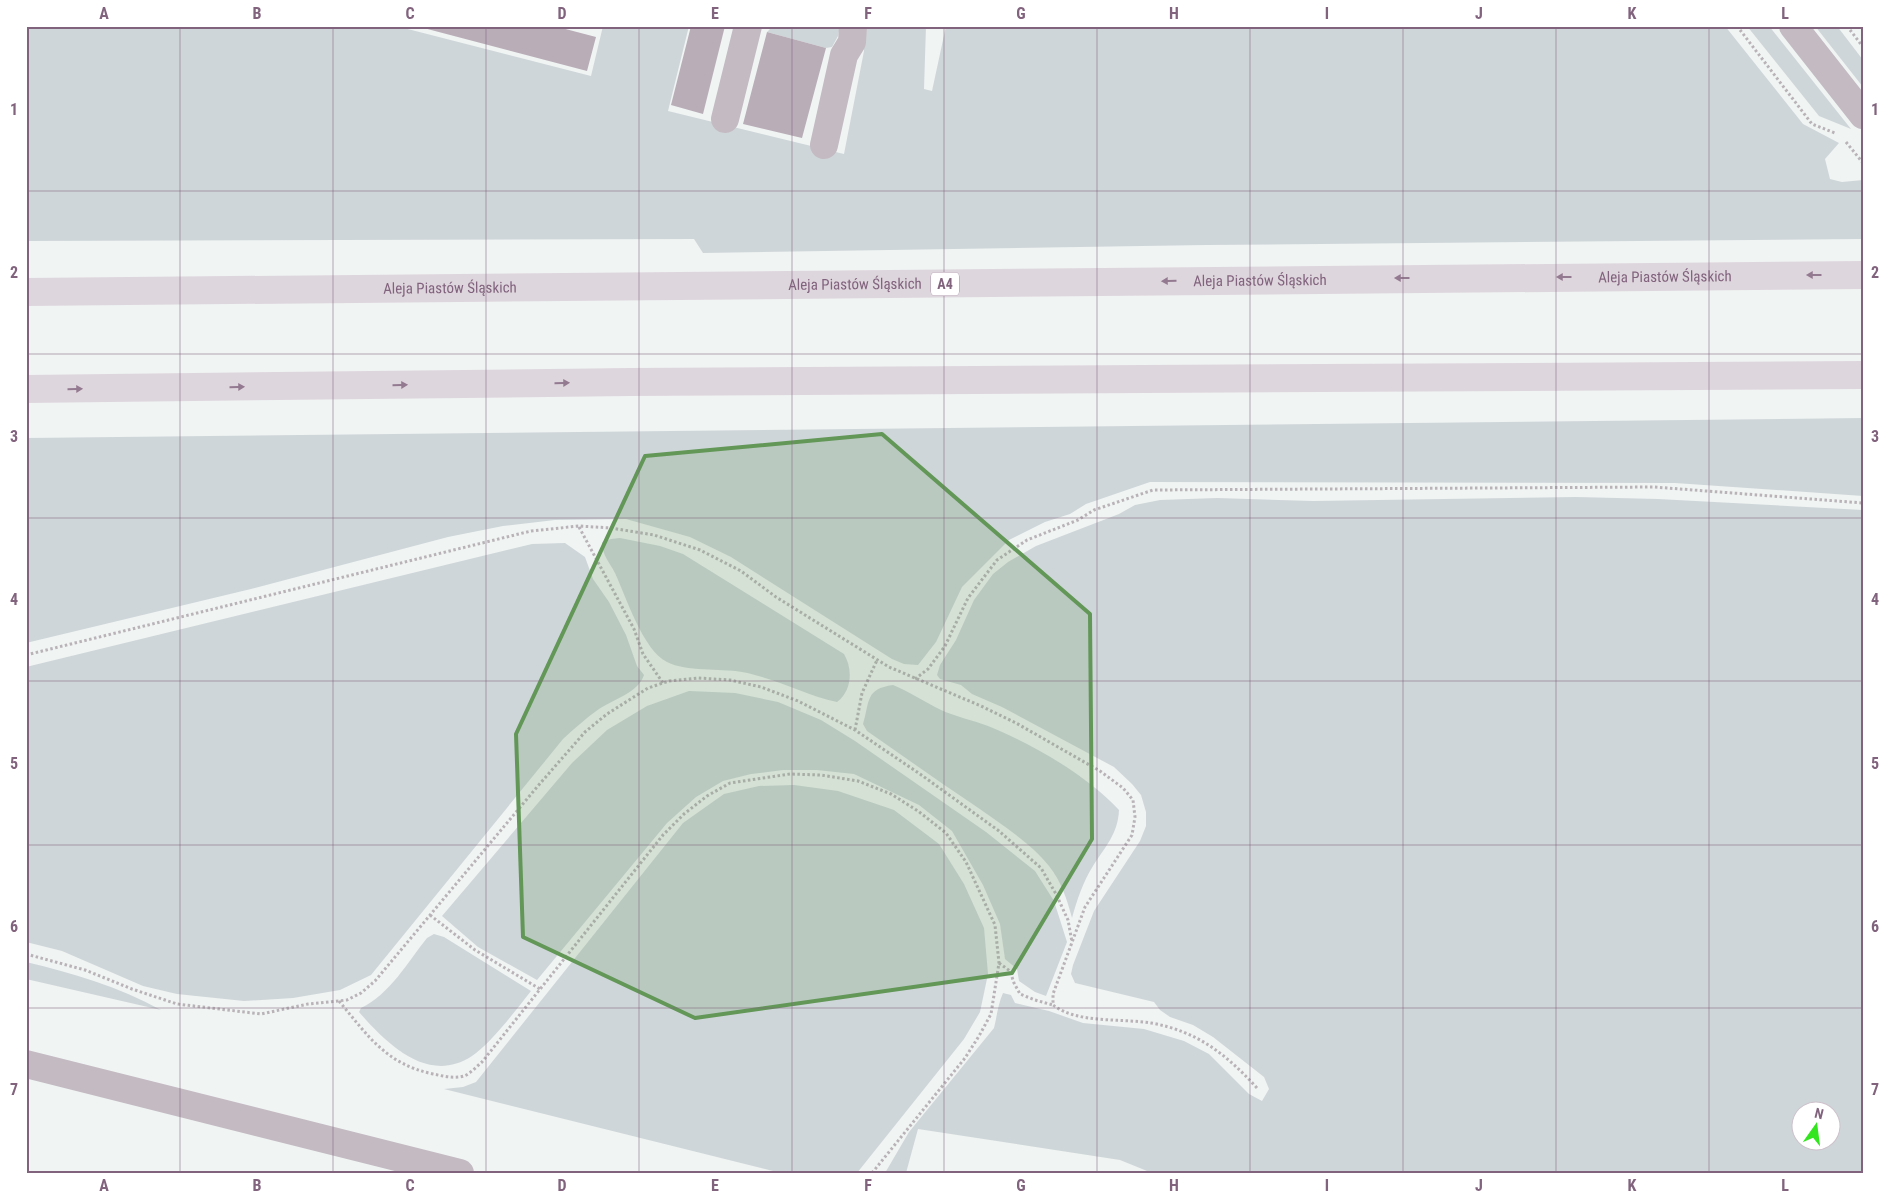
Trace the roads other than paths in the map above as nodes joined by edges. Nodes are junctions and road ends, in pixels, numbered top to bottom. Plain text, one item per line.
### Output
1 (748, 26) edge
2 (853, 26) edge
3 (1793, 26) edge
4 (1863, 115) edge
5 (725, 119) dead end
6 (824, 145) dead end
7 (1863, 275) edge
8 (26, 292) edge
9 (1863, 375) edge
10 (26, 390) edge
11 (26, 1064) edge
12 (460, 1173) edge

1 - 5 street
2 - 6 street
3 - 4 street
7 -> 8 highway, Aleja Piastów Śląskich / A4
10 -> 9 highway
11 - 12 street

